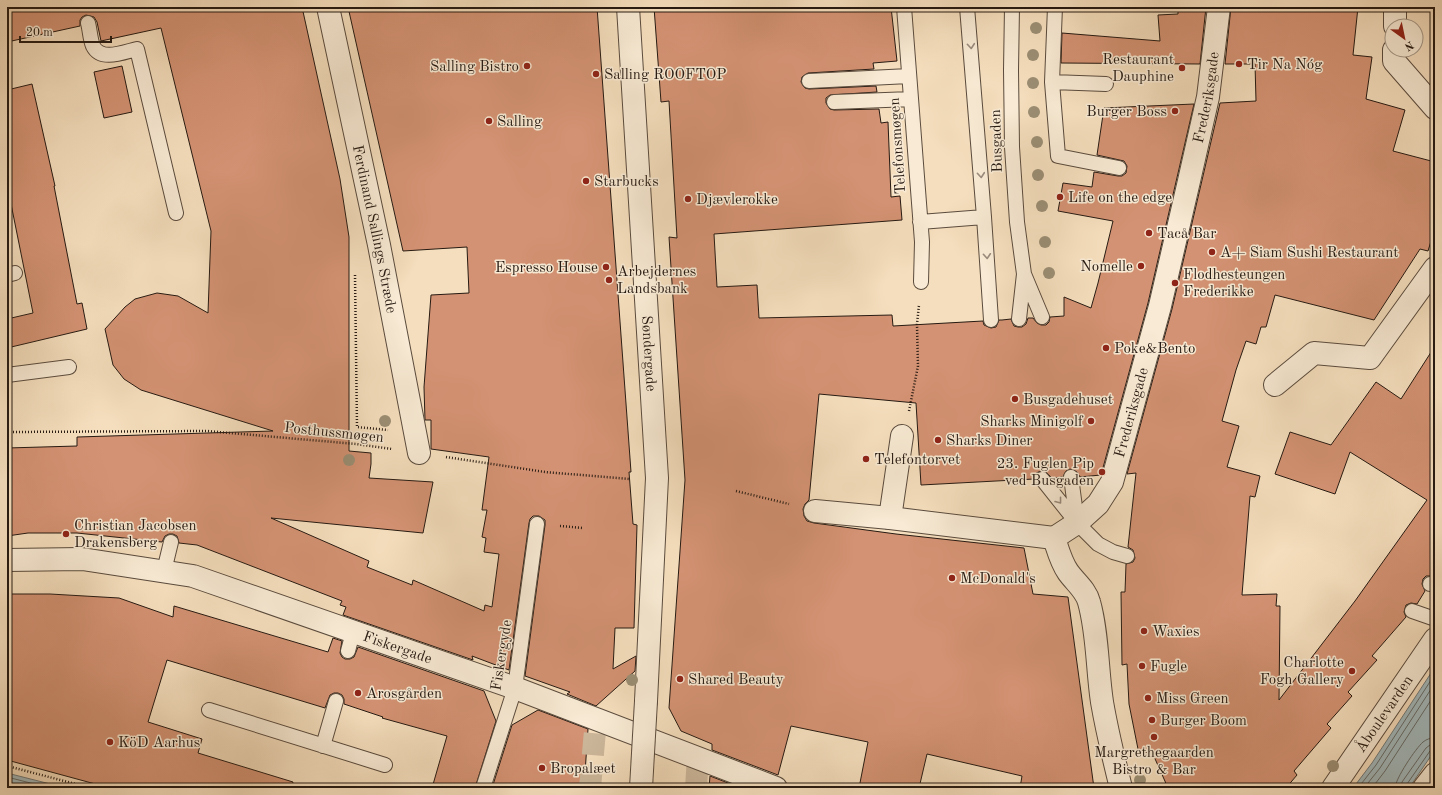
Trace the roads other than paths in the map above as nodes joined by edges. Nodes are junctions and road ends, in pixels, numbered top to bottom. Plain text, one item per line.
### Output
1 (328, 7) edge
2 (628, 7) edge
3 (904, 7) edge
4 (968, 7) edge
5 (1012, 7) edge
6 (1055, 7) edge
7 (1219, 7) edge
8 (1395, 7) edge
9 (1395, 18) edge
10 (88, 24) dead end
11 (1394, 58) edge
12 (909, 76) junction
13 (809, 81) dead end
14 (1052, 82) junction
15 (1106, 84) dead end
16 (911, 99) junction
17 (834, 102) dead end
18 (1435, 108) edge
19 (1119, 168) dead end
20 (176, 214) dead end
21 (984, 217) junction
22 (920, 222) junction
23 (1435, 268) edge
24 (1024, 274) junction
25 (922, 282) road end
26 (1042, 317) dead end
27 (1019, 319) dead end
28 (991, 320) dead end
29 (69, 367) dead end
30 (7, 375) edge
31 (1275, 385) dead end
32 (902, 436) dead end
33 (419, 453) road end
34 (1071, 477) dead end
35 (1042, 479) dead end
36 (815, 511) road end
37 (890, 518) junction
38 (1077, 523) junction
39 (536, 524) dead end
40 (1054, 538) junction
41 (171, 542) dead end
42 (1127, 556) dead end
43 (7, 560) edge
44 (164, 571) junction
45 (1412, 611) dead end
46 (1435, 619) edge
47 (1435, 639) edge
48 (515, 688) junction
49 (336, 701) dead end
50 (209, 710) dead end
51 (323, 746) junction
52 (385, 765) dead end
53 (1435, 774) edge
54 (483, 788) edge
55 (641, 788) edge
56 (776, 788) edge
57 (1121, 788) edge
58 (1333, 788) edge
59 (1424, 788) edge

1 - 33 street, Ferdinand Sallings Stræde
2 - 55 street, Søndergade, bridge
3 - 12 lane, Telefonsmøgen
4 -> 21 lane
5 - 24 lane, Busgaden
6 - 14 lane
7 - 38 street, Frederiksgade
8 - 9 street
10 - 20 lane
11 - 18 street
12 - 13 lane
12 - 16 lane, Telefonsmøgen
14 - 15 lane
14 - 19 lane
16 - 17 lane
16 - 22 lane, Telefonsmøgen
21 - 22 lane
21 -> 28 lane
22 - 25 lane, Telefonsmøgen
23 - 31 street
24 - 26 lane, Busgaden
24 - 27 lane, Busgaden
29 - 30 lane
32 - 37 street
34 - 38 lane
35 -> 38 lane
36 - 37 street
37 - 40 street
38 - 40 street, Frederiksgade
38 - 42 lane
39 - 48 lane, Fiskergyde
40 - 57 street
41 - 44 lane
43 - 44 street, Fiskergade
44 - 48 street, Fiskergade
45 - 46 lane
47 - 58 street, Åboulevarden
48 - 54 lane, Fiskergyde
48 - 56 street, Fiskergade
49 - 51 lane
50 - 51 lane
51 - 52 lane
53 - 59 street

